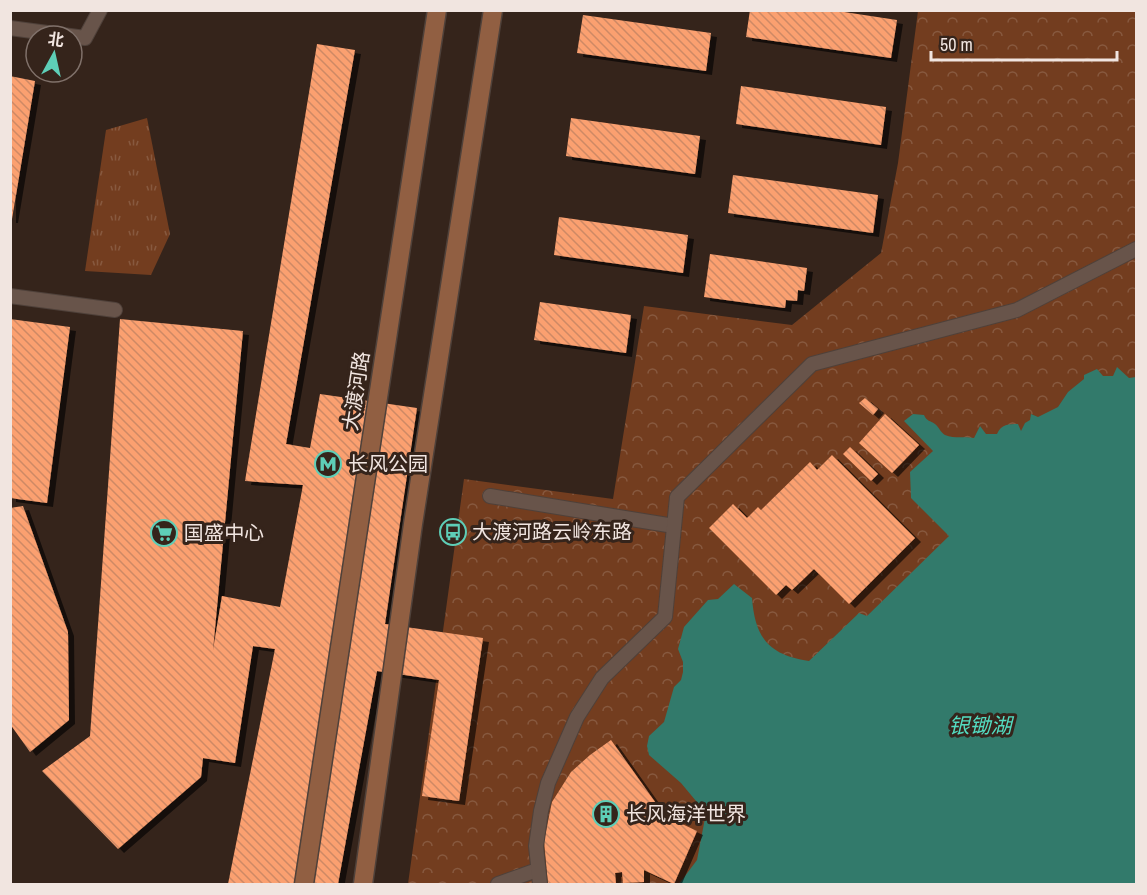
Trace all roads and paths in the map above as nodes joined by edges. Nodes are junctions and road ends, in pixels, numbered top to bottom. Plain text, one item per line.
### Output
1 (100, 10) edge
2 (437, 10) edge
3 (493, 10) edge
4 (10, 28) edge
5 (1137, 249) edge
6 (10, 296) edge
7 (115, 310) dead end
8 (490, 496) dead end
9 (674, 526) junction
10 (537, 870) junction
11 (304, 885) edge
12 (363, 885) edge
13 (498, 885) edge
14 (540, 885) edge

1 - 4 lane
2 - 11 main road, 大渡河路
3 - 12 main road
5 - 9 lane
6 - 7 lane
8 - 9 lane
9 - 10 lane
10 - 13 lane
10 - 14 lane

